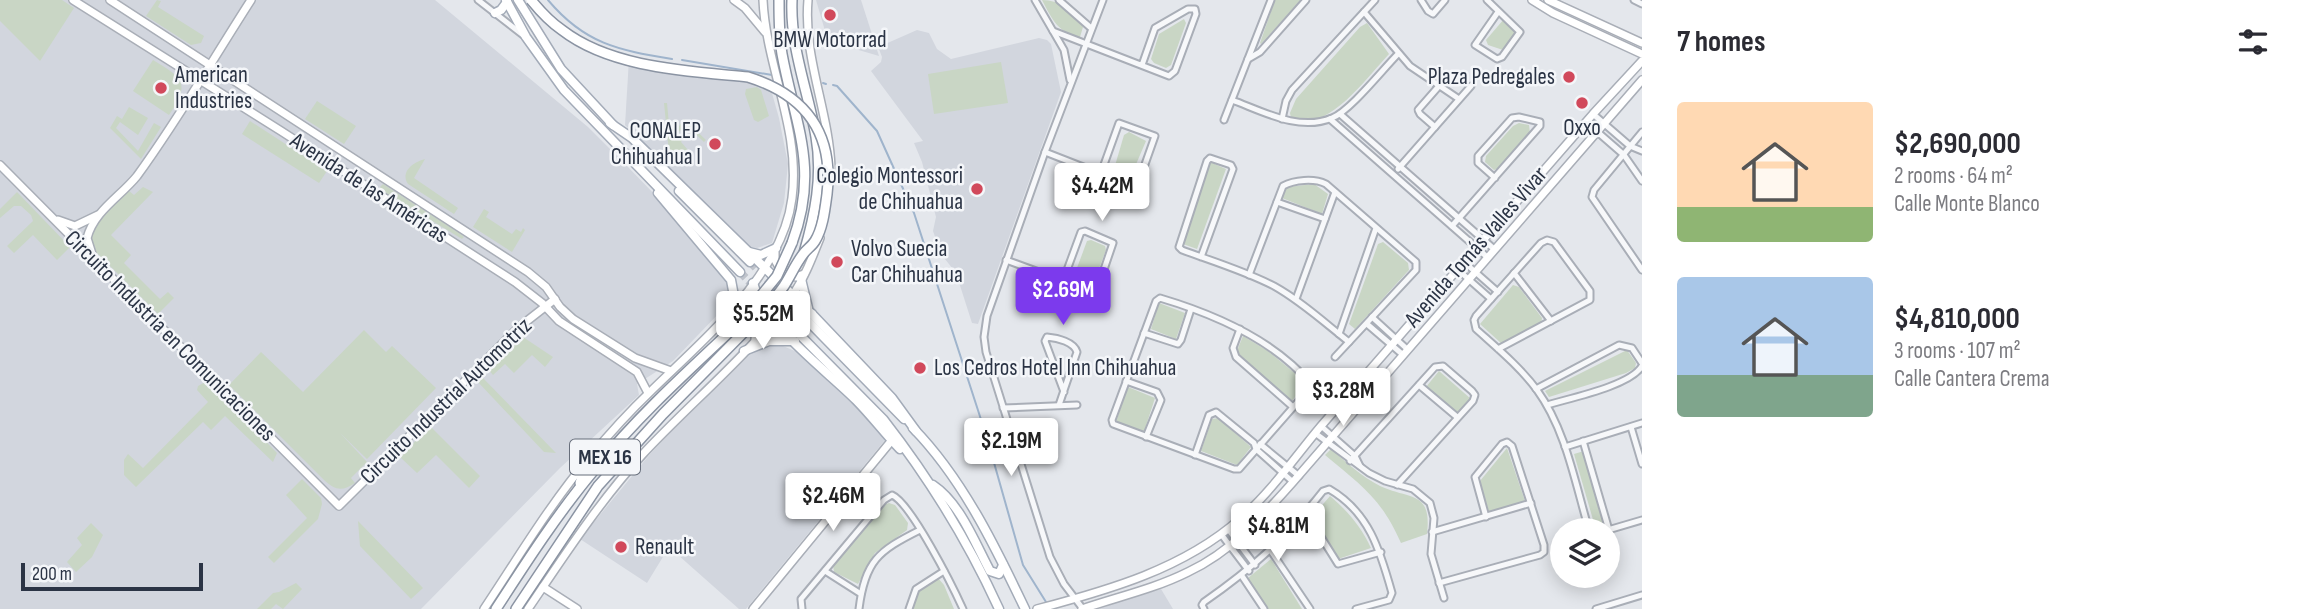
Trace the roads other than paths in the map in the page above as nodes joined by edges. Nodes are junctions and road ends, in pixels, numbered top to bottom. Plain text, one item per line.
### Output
1 (73, 0) edge
2 (110, 0) edge
3 (251, 0) edge
4 (478, 0) edge
5 (518, 0) edge
6 (531, 0) edge
7 (734, 0) edge
8 (763, 0) edge
9 (779, 0) edge
10 (792, 0) edge
11 (808, 0) edge
12 (1035, 0) edge
13 (1059, 0) edge
14 (1103, 0) edge
15 (1271, 0) edge
16 (1306, 0) edge
17 (1375, 0) edge
18 (1421, 0) edge
19 (1445, 0) edge
20 (1487, 0) edge
21 (1532, 0) edge
22 (1548, 0) edge
23 (1634, 0) edge
24 (506, 1) edge
25 (1642, 4) edge
26 (1364, 12) junction
27 (1498, 12) junction
28 (495, 13) junction
29 (1091, 28) junction
30 (1053, 31) junction
31 (767, 33) junction
32 (526, 37) junction
33 (1642, 43) edge
34 (1086, 44) junction
35 (1398, 54) junction
36 (1642, 54) edge
37 (1248, 59) junction
38 (1642, 61) edge
39 (210, 64) junction
40 (1142, 65) junction
41 (1642, 80) edge
42 (200, 81) junction
43 (1070, 83) junction
44 (1438, 86) junction
45 (1471, 86) dead end
46 (1459, 99) junction
47 (1232, 100) junction
48 (1340, 114) junction
49 (1593, 114) junction
50 (1282, 119) junction
51 (1331, 119) junction
52 (1224, 120) dead end
53 (610, 122) junction
54 (1586, 122) junction
55 (1604, 123) junction
56 (1435, 127) junction
57 (1597, 131) junction
58 (1642, 132) edge
59 (1616, 134) junction
60 (616, 142) junction
61 (1609, 142) junction
62 (1630, 146) junction
63 (1642, 151) edge
64 (1045, 152) junction
65 (1624, 155) junction
66 (0, 166) edge
67 (1400, 167) junction
68 (1101, 173) junction
69 (1393, 174) junction
70 (1495, 178) junction
71 (1642, 181) edge
72 (1335, 192) junction
73 (1277, 202) junction
74 (46, 212) junction
75 (98, 215) junction
76 (1325, 219) junction
77 (1459, 219) junction
78 (1452, 226) junction
79 (1376, 229) junction
80 (478, 239) junction
81 (1483, 239) junction
82 (1476, 247) junction
83 (776, 249) junction
84 (1494, 249) junction
85 (749, 252) junction
86 (470, 253) junction
87 (804, 253) junction
88 (1201, 257) junction
89 (1487, 257) junction
90 (1006, 260) junction
91 (95, 261) junction
92 (750, 262) tunnel mouth
93 (1464, 262) junction
94 (764, 268) junction
95 (1457, 270) junction
96 (1642, 270) edge
97 (740, 272) tunnel mouth
98 (1474, 272) junction
99 (1514, 273) junction
100 (1249, 275) junction
101 (803, 276) junction
102 (1468, 279) junction
103 (1482, 279) junction
104 (1063, 281) junction
105 (753, 283) junction
106 (1476, 286) junction
107 (1498, 292) junction
108 (793, 295) junction
109 (555, 299) junction
110 (1296, 299) junction
111 (1491, 299) junction
112 (546, 307) junction
113 (1191, 309) junction
114 (730, 311) junction
115 (808, 314) junction
116 (1372, 317) junction
117 (772, 320) junction
118 (1551, 321) junction
119 (1367, 324) junction
120 (1240, 329) junction
121 (1389, 332) junction
122 (1144, 333) junction
123 (1339, 334) junction
124 (793, 335) junction
125 (1383, 338) junction
126 (755, 339) junction
127 (1349, 342) junction
128 (1394, 342) junction
129 (1498, 348) junction
130 (744, 351) junction
131 (1405, 352) junction
132 (635, 358) junction
133 (1335, 358) dead end
134 (1642, 365) edge
135 (630, 366) junction
136 (671, 371) junction
137 (1126, 381) junction
138 (1419, 385) junction
139 (1536, 389) junction
140 (1064, 392) junction
141 (648, 393) junction
142 (1059, 405) junction
143 (1077, 405) dead end
144 (1547, 405) junction
145 (1293, 407) junction
146 (1003, 408) junction
147 (1457, 417) junction
148 (1642, 424) edge
149 (1631, 427) junction
150 (1318, 430) junction
151 (1146, 437) junction
152 (1330, 439) junction
153 (892, 440) junction
154 (1583, 441) junction
155 (1341, 444) junction
156 (1257, 445) junction
157 (1565, 447) junction
158 (1336, 450) junction
159 (909, 453) junction
160 (1195, 455) junction
161 (589, 458) junction
162 (1278, 458) junction
163 (1352, 458) junction
164 (1272, 464) junction
165 (1642, 464) edge
166 (1286, 470) junction
167 (1296, 479) junction
168 (927, 481) junction
169 (1397, 485) junction
170 (576, 491) junction
171 (1531, 503) junction
172 (339, 506) joint
173 (1306, 513) junction
174 (1486, 517) junction
175 (1586, 518) edge
176 (1605, 518) edge
177 (1642, 520) edge
178 (1620, 527) edge
179 (920, 530) junction
180 (1224, 531) junction
181 (1432, 532) junction
182 (1233, 543) junction
183 (1243, 549) junction
184 (1271, 551) junction
185 (1381, 552) junction
186 (1237, 554) junction
187 (1003, 565) junction
188 (1255, 565) junction
189 (825, 571) junction
190 (944, 571) junction
191 (1249, 571) junction
192 (1242, 576) junction
193 (1439, 583) junction
194 (543, 587) junction
195 (861, 594) junction
196 (1642, 595) edge
197 (1073, 598) junction
198 (1444, 598) dead end
199 (484, 609) edge
200 (496, 609) edge
201 (516, 609) edge
202 (528, 609) edge
203 (578, 609) edge
204 (753, 609) edge
205 (802, 609) edge
206 (859, 609) edge
207 (909, 609) edge
208 (963, 609) edge
209 (999, 609) edge
210 (1025, 609) edge
211 (1037, 609) edge
212 (1083, 609) edge
213 (1204, 609) edge
214 (1264, 609) edge
215 (1310, 609) edge
216 (1356, 609) edge
217 (1596, 609) edge

1 - 42 main road, Avenida de las Américas
2 - 39 main road, Avenida de las Américas
3 - 39 main road
4 - 28 street
5 - 53 main road
6 - 87 highway, bridge
7 - 31 main road
8 - 31 main road
9 - 170 highway, MEX 16, bridge
10 - 87 highway, MEX 16
11 - 101 main road
12 - 30 street
13 - 29 street
14 - 29 street
15 - 37 street
16 - 37 street
17 - 26 street
18 - 19 street
20 - 27 street
21 - 36 main road
22 - 33 main road
23 - 25 street
24 - 28 main road
24 - 32 main road
26 - 35 street
26 - 50 street
27 - 27 street
28 - 32 street
29 - 34 street
30 - 34 street
30 - 43 street
31 - 83 main road
32 - 60 main road
34 - 40 street
34 - 43 street
35 - 44 street
35 - 48 street
37 - 47 street
38 - 49 main road, Avenida Tomás Valles Vivar
39 - 42 main road
39 - 80 main road, Avenida de las Américas
40 - 40 street
41 - 55 main road, Avenida Tomás Valles Vivar
42 - 75 main road
42 - 86 main road, Avenida de las Américas
43 - 64 street
44 - 46 street
44 - 56 street
45 - 46 street
46 - 56 street
47 - 50 street
47 - 52 street
48 - 51 street
48 - 67 street
49 - 54 main road, Avenida Tomás Valles Vivar
49 - 55 street
50 - 51 street
51 - 69 street
53 - 85 main road
53 - 92 main road
54 - 57 street
54 - 81 main road, Avenida Tomás Valles Vivar
55 - 57 main road, Avenida Tomás Valles Vivar
55 - 59 street
56 - 67 street
57 - 61 street
57 - 84 main road, Avenida Tomás Valles Vivar
58 - 62 street
59 - 61 street
59 - 62 street
60 - 97 main road
60 - 114 main road
61 - 65 street
62 - 63 street
62 - 65 street
64 - 68 street
64 - 90 street
65 - 71 street
65 - 96 street
66 - 74 main road, Circuito Industria en Comunicaciones
67 - 69 street
67 - 77 street
68 - 68 street
69 - 78 street
70 - 70 street
70 - 77 street
72 - 73 street
72 - 76 street
72 - 79 street
73 - 76 street
73 - 100 street
74 - 75 main road
74 - 91 main road, Circuito Industria en Comunicaciones
75 - 91 main road
76 - 110 street
77 - 78 street
77 - 81 street
78 - 82 street
79 - 116 street
79 - 123 street
80 - 86 main road
80 - 109 main road, Avenida de las Américas
81 - 82 main road, Avenida Tomás Valles Vivar
81 - 84 street
82 - 89 street
82 - 93 main road, Avenida Tomás Valles Vivar
83 - 85 main road
83 - 94 main road
83 - 101 main road
84 - 89 main road, Avenida Tomás Valles Vivar
85 - 94 main road
86 - 112 main road, Avenida de las Américas
87 - 201 highway, MEX 16, bridge
88 - 88 street
88 - 100 street
89 - 98 main road, Avenida Tomás Valles Vivar
90 - 104 street
90 - 146 street
91 - 172 main road, Circuito Industria en Comunicaciones
93 - 95 main road, Avenida Tomás Valles Vivar
93 - 98 street
94 - 105 main road
94 - 108 main road
95 - 102 street
95 - 128 main road, Avenida Tomás Valles Vivar
98 - 102 main road, Avenida Tomás Valles Vivar
98 - 103 street
99 - 107 street
99 - 118 street
99 - 118 street
100 - 110 street
101 - 108 main road
101 - 115 main road
102 - 106 street
102 - 131 main road, Avenida Tomás Valles Vivar
103 - 106 street
103 - 107 street
104 - 104 street
105 - 114 main road
105 - 117 main road
106 - 111 street
107 - 111 street
108 - 115 main road
108 - 117 main road
109 - 112 main road, Circuito Industrial Automotriz
109 - 132 main road, Avenida de las Américas
110 - 123 street
111 - 129 street
112 - 135 main road, Avenida de las Américas
112 - 172 main road, Circuito Industrial Automotriz
113 - 120 street
113 - 122 street
113 - 122 street
114 - 126 main road
114 - 136 main road
115 - 124 main road
115 - 187 main road
116 - 119 street
116 - 121 street
117 - 124 main road
117 - 126 main road
118 - 129 street
119 - 125 street
119 - 127 street
120 - 145 street
120 - 145 street
121 - 125 street
121 - 128 street
122 - 137 street
123 - 127 street
124 - 130 main road
124 - 153 main road
124 - 159 main road
125 - 128 street
126 - 130 main road
127 - 133 street
128 - 131 street
128 - 150 main road, Avenida Tomás Valles Vivar
129 - 139 street
130 - 194 main road
131 - 152 main road, Avenida Tomás Valles Vivar
132 - 135 main road
132 - 136 main road, Avenida de las Américas
134 - 139 street
134 - 144 street
135 - 141 main road, Avenida de las Américas
136 - 141 main road
137 - 151 street
137 - 151 street
138 - 147 street
138 - 147 street
138 - 163 street
139 - 144 street
140 - 140 street
140 - 142 street
141 - 161 main road
142 - 143 street
142 - 146 street
144 - 157 street
145 - 156 street
146 - 197 street
147 - 169 street
148 - 149 street
149 - 154 street
149 - 165 street
150 - 152 street
150 - 166 main road, Avenida Tomás Valles Vivar
151 - 160 street
152 - 155 street
152 - 158 street
152 - 167 main road, Avenida Tomás Valles Vivar
153 - 159 main road
153 - 204 main road
154 - 157 street
154 - 176 street
155 - 158 street
155 - 163 street
156 - 160 street
156 - 160 street
156 - 162 street
156 - 164 street
157 - 175 street
158 - 163 street
159 - 168 main road
161 - 170 highway
161 - 199 main road
162 - 164 street
162 - 166 street
163 - 169 street
164 - 166 street
166 - 167 street
166 - 180 main road, Avenida Tomás Valles Vivar
167 - 182 main road, Avenida Tomás Valles Vivar
168 - 187 main road
168 - 209 main road
169 - 181 street
170 - 200 highway, MEX 16
171 - 174 street
171 - 174 street
171 - 193 street
173 - 184 street
173 - 185 street
173 - 185 street
174 - 181 street
177 - 178 street
179 - 189 street
179 - 190 street
179 - 195 street
180 - 182 street
180 - 197 main road, Avenida Tomás Valles Vivar
181 - 193 street
182 - 183 street
182 - 186 street
182 - 212 main road, Avenida Tomás Valles Vivar
183 - 186 street
183 - 188 street
184 - 188 street
184 - 215 street
185 - 216 street
186 - 191 street
187 - 210 main road
188 - 191 street
189 - 195 street
189 - 205 street
190 - 207 street
190 - 208 street
191 - 192 street
192 - 213 street
192 - 214 street
193 - 198 street
194 - 202 main road
194 - 203 main road
195 - 206 street
196 - 217 street
197 - 211 main road, Avenida Tomás Valles Vivar
197 - 212 street

